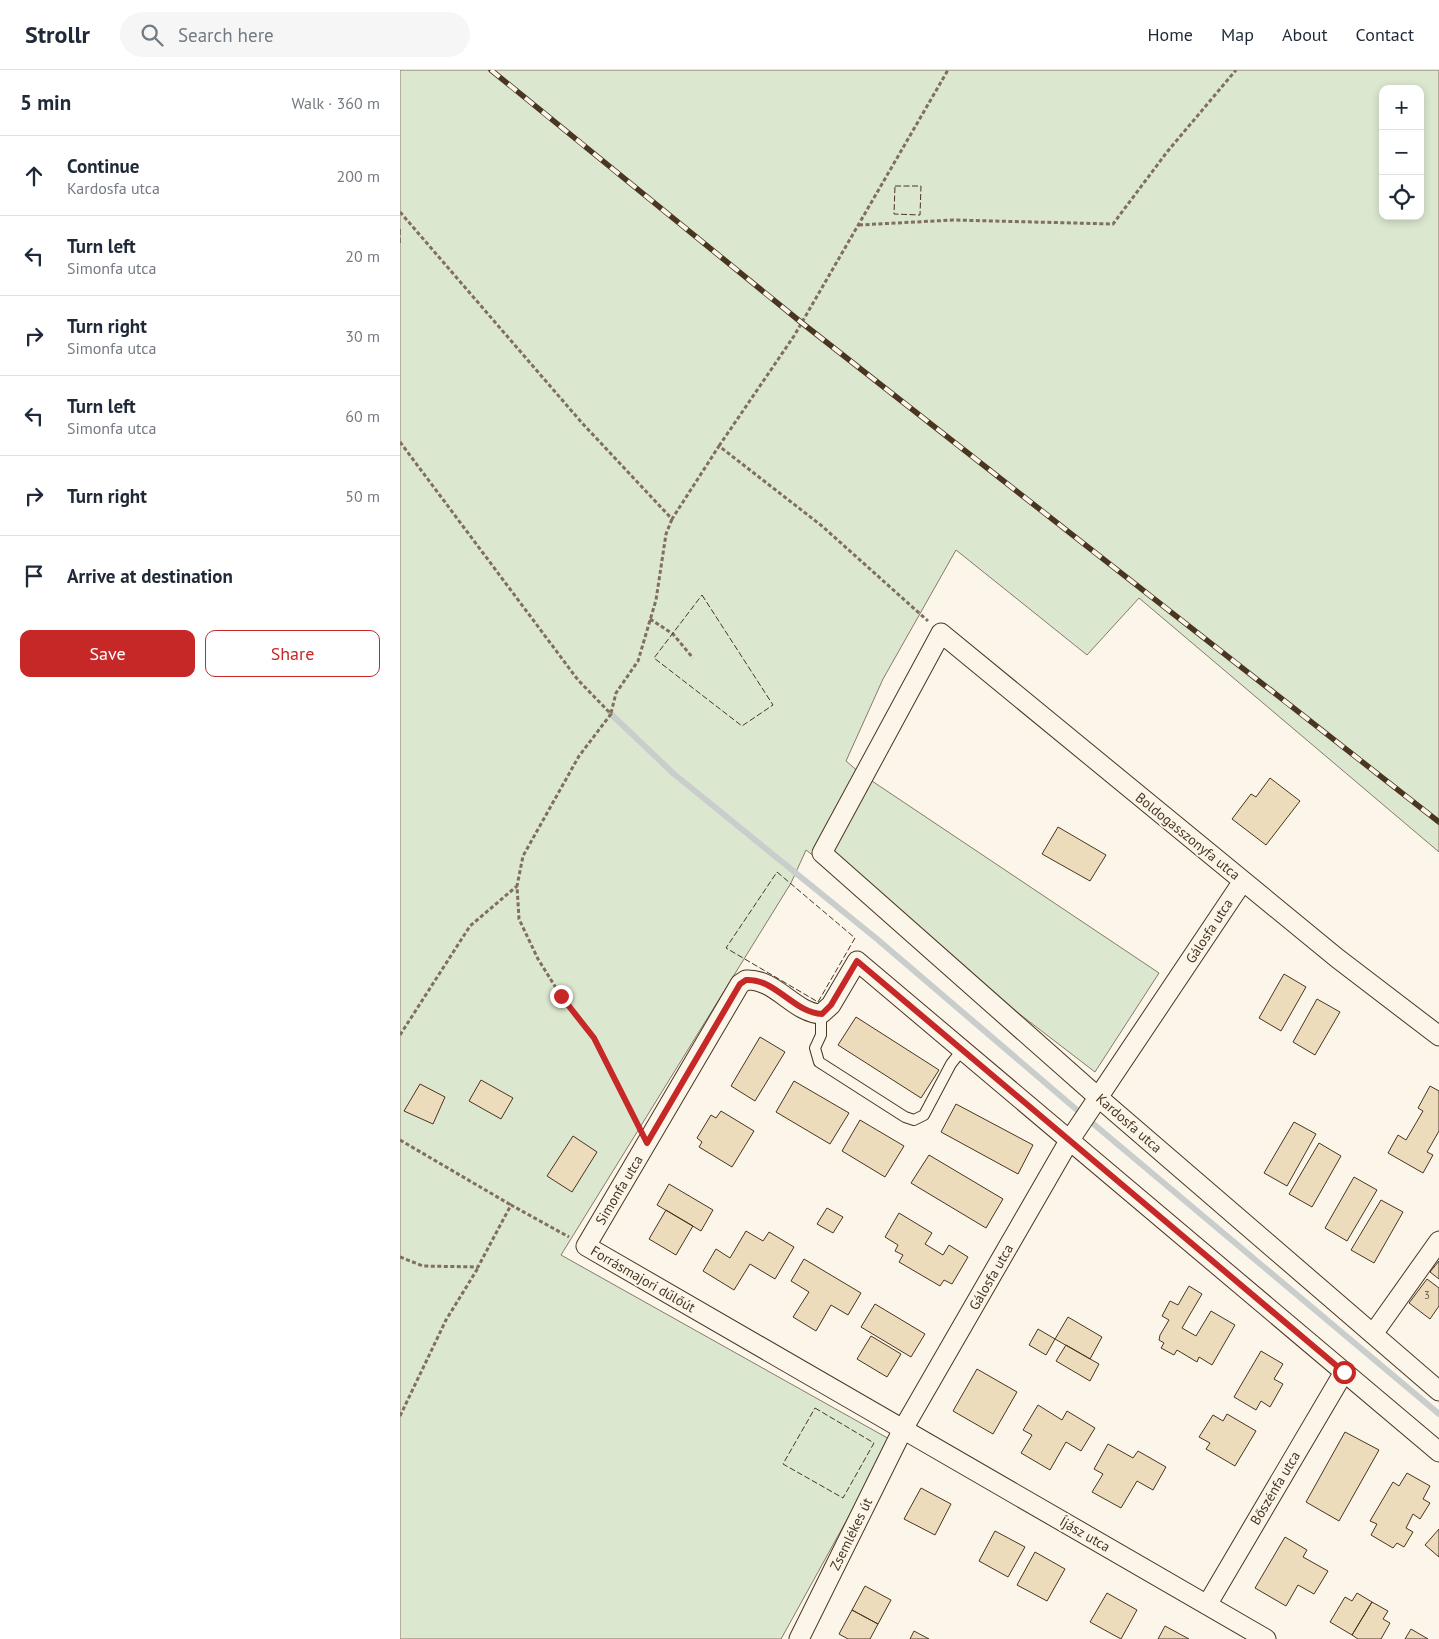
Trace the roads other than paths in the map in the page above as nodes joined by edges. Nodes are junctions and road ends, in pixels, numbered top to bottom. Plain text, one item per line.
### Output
1 (941, 633) joint
2 (1243, 881) junction
3 (822, 1014) junction
4 (1439, 1036) edge
5 (962, 1050) junction
6 (1095, 1102) junction
7 (1069, 1141) junction
8 (1439, 1240) edge
9 (586, 1246) joint
10 (1373, 1334) junction
11 (1344, 1372) junction
12 (1439, 1391) edge
13 (903, 1429) junction
14 (1439, 1452) edge
15 (1206, 1604) junction
16 (799, 1639) edge
17 (1266, 1639) edge

1 - 2 street, Boldogasszonyfa utca
1 - 6 street, Kardosfa utca
2 - 4 street, Boldogasszonyfa utca
2 - 6 street, Gálosfa utca
3 - 5 street
3 - 5 lane
3 - 9 street, Simonfa utca
5 - 7 street
6 - 7 street, Gálosfa utca
6 - 10 street, Kardosfa utca
7 - 11 street
7 - 13 street, Gálosfa utca
8 - 10 street
9 - 13 street, Forrásmajori dűlőút
10 - 12 street, Kardosfa utca
11 - 14 street
11 - 15 street, Bőszénfa utca
13 - 15 street, Íjász utca
13 - 16 street, Zsemlékes út
15 - 17 street, Íjász utca

